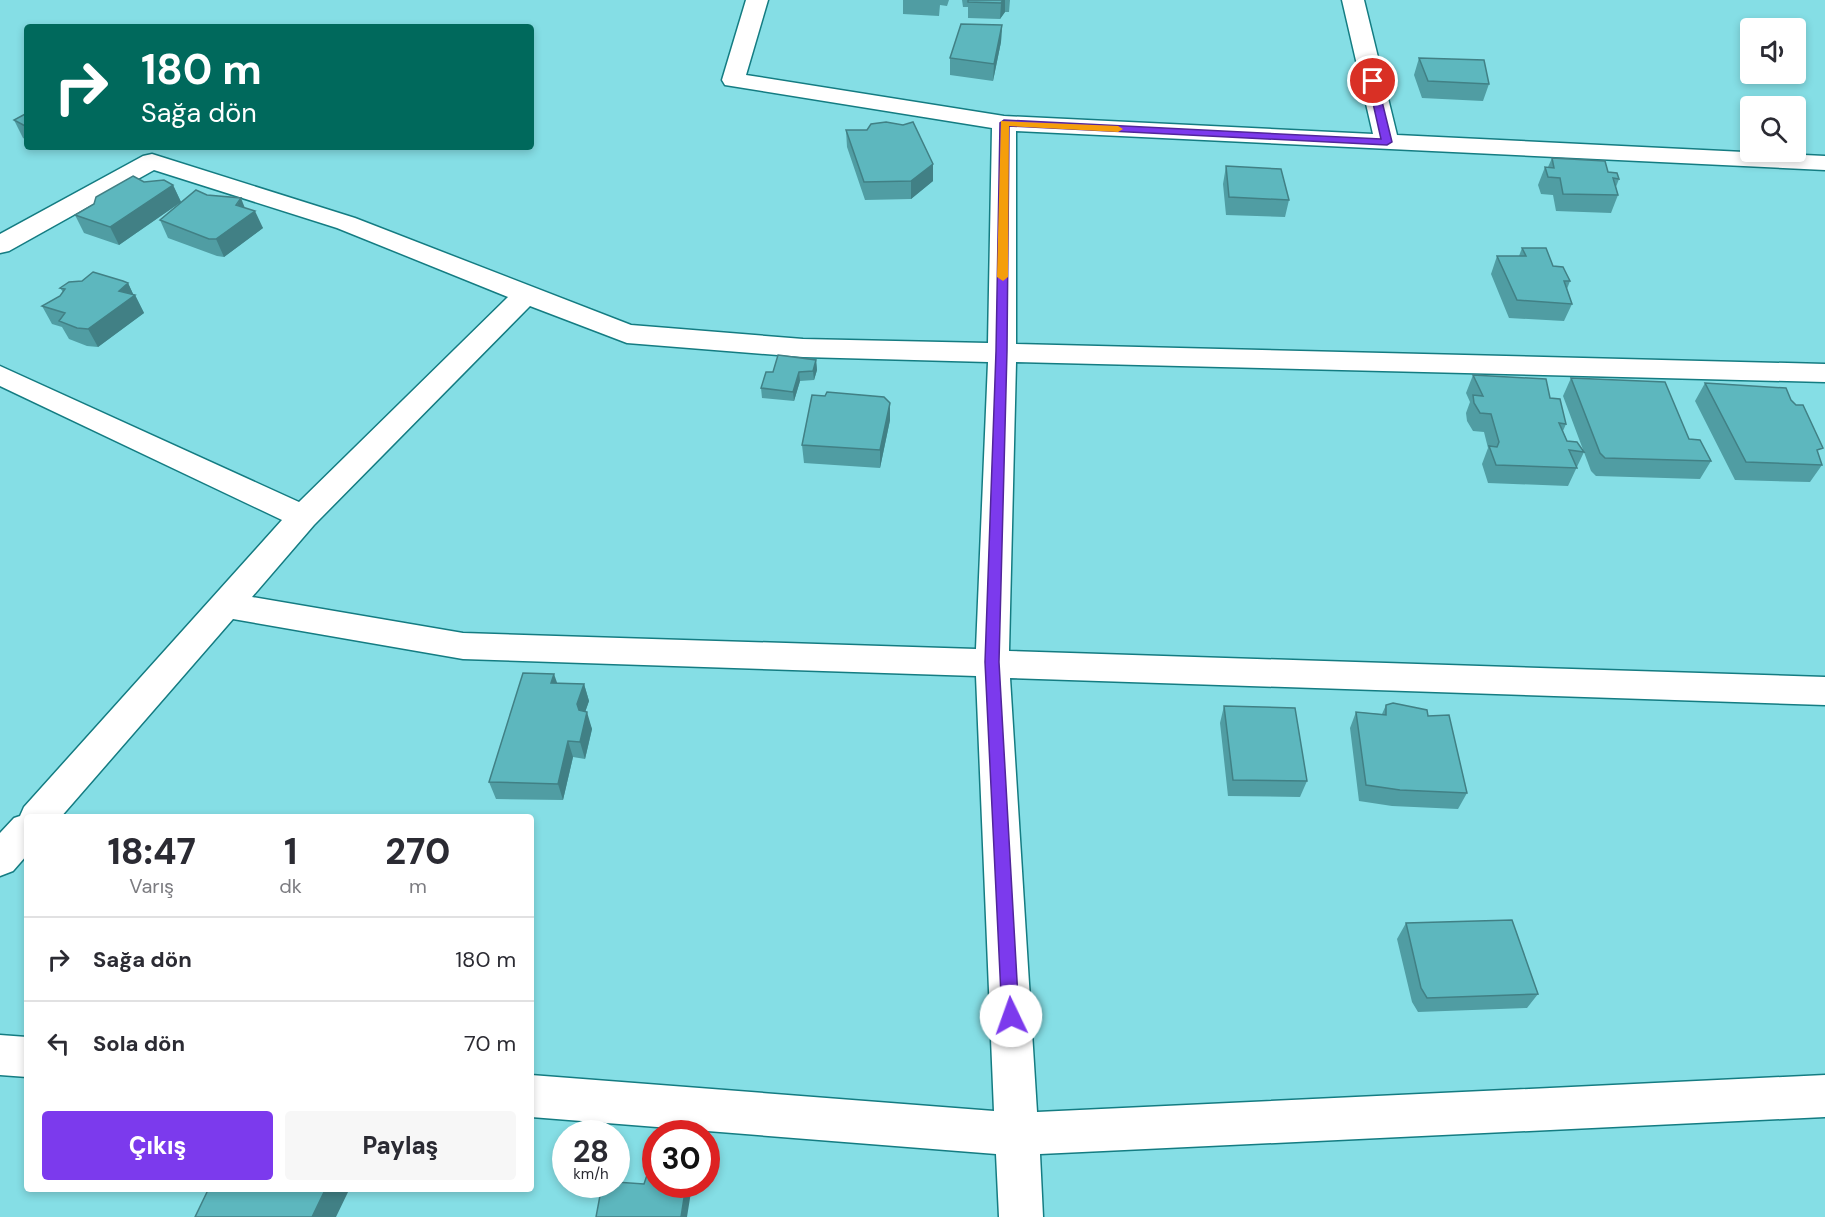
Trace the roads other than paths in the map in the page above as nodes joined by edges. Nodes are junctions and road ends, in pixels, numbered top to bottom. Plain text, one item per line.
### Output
1 (757, 0) edge
2 (1353, 0) edge
3 (1004, 123) junction
4 (1387, 142) junction
5 (1825, 164) edge
6 (0, 245) edge
7 (526, 294) junction
8 (1002, 351) junction
9 (1825, 373) edge
10 (0, 375) edge
11 (303, 517) junction
12 (225, 605) junction
13 (992, 662) junction
14 (1825, 691) edge
15 (41, 814) edge
16 (24, 832) edge
17 (0, 859) edge
18 (0, 1055) edge
19 (24, 1057) edge
20 (534, 1096) edge
21 (1825, 1096) edge
22 (1017, 1134) junction
23 (1021, 1217) edge

1 - 3 street
2 - 4 street
3 - 4 street
3 - 8 street
4 - 5 street
6 - 7 street
7 - 8 street
7 - 11 street
8 - 9 street
8 - 13 street
10 - 11 street
11 - 12 street
12 - 13 street
12 - 15 street
13 - 14 street
13 - 22 street
16 - 17 street
18 - 19 street
20 - 22 street
21 - 22 street
22 - 23 street

